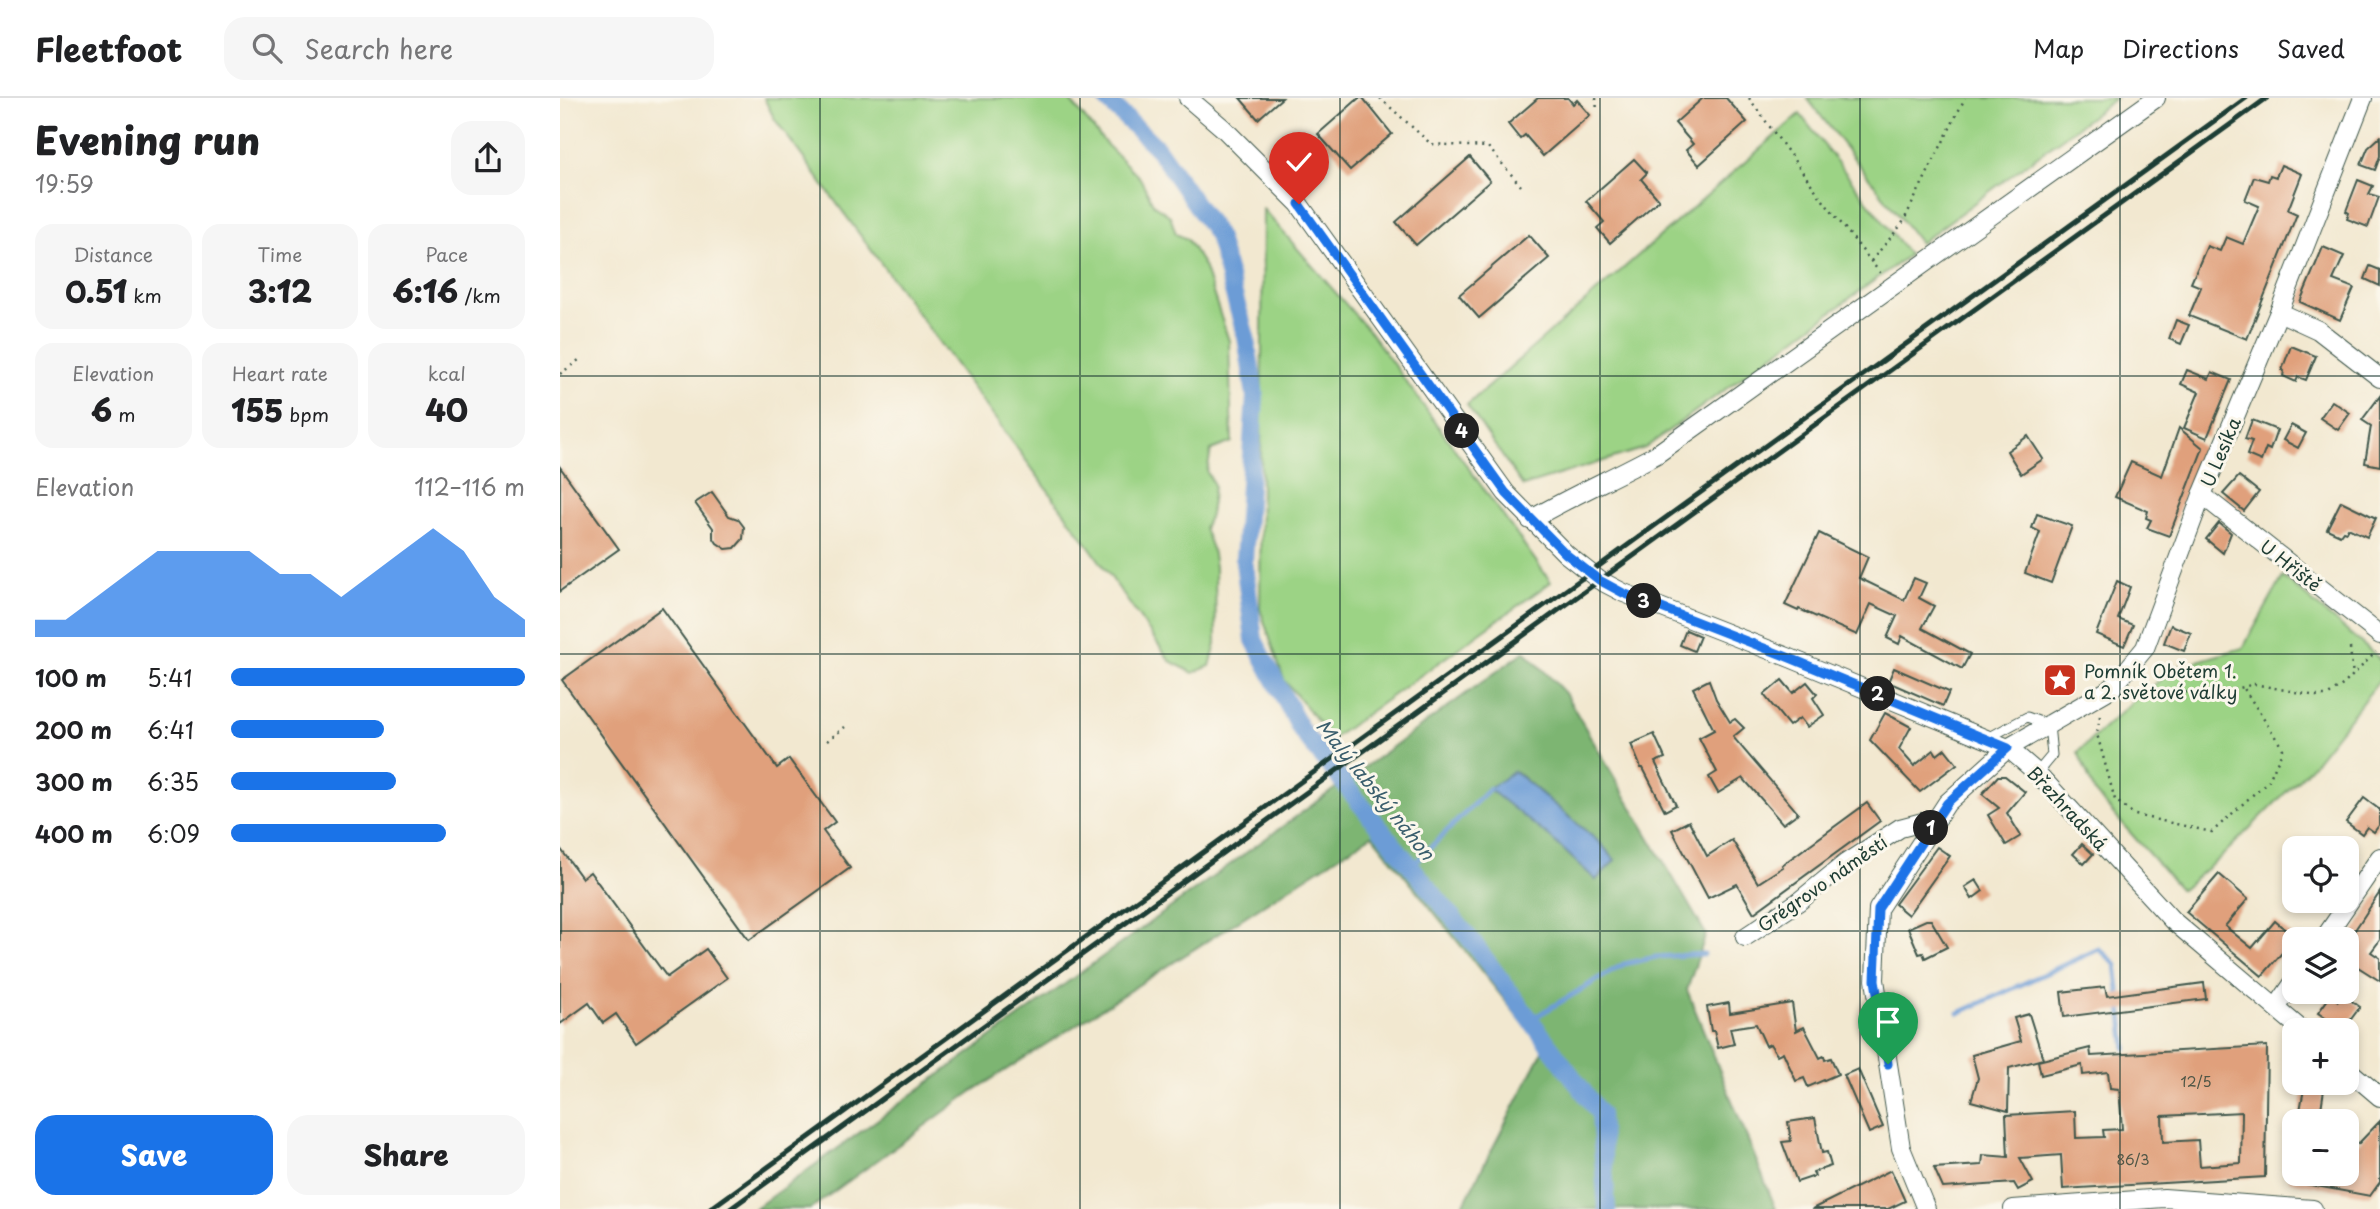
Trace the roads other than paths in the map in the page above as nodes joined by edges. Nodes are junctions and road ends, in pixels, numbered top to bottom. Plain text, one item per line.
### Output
1 (1188, 98) edge
2 (2156, 98) edge
3 (2363, 98) edge
4 (2279, 312) junction
5 (2380, 378) edge
6 (2202, 495) junction
7 (1530, 520) junction
8 (2380, 635) edge
9 (2049, 725) junction
10 (1986, 739) junction
11 (2008, 748) junction
12 (2037, 773) junction
13 (1938, 818) junction
14 (2380, 856) edge
15 (2332, 927) edge
16 (1745, 937) dead end
17 (2282, 999) edge
18 (2276, 1008) junction
19 (2288, 1018) edge
20 (2359, 1079) edge
21 (2380, 1097) edge
22 (1926, 1209) edge
23 (2012, 1209) edge
24 (2313, 1209) edge

1 - 7 street, Březhradská
2 - 7 street
3 - 4 street, U Lesíka
4 - 5 street
4 - 6 street, U Lesíka
6 - 8 street, U Hřiště
6 - 9 street, U Lesíka
7 - 10 street, Březhradská
9 - 10 lane
9 - 11 street, U Lesíka
9 - 12 lane
10 - 11 street, Březhradská
11 - 12 street, Březhradská
11 - 13 street, Grégrovo náměstí
12 - 18 street, Březhradská
13 - 16 street, Grégrovo náměstí
13 - 22 street, Grégrovo náměstí
14 - 15 street
17 - 18 street
18 - 19 street, Březhradská
20 - 21 street
23 - 24 street

